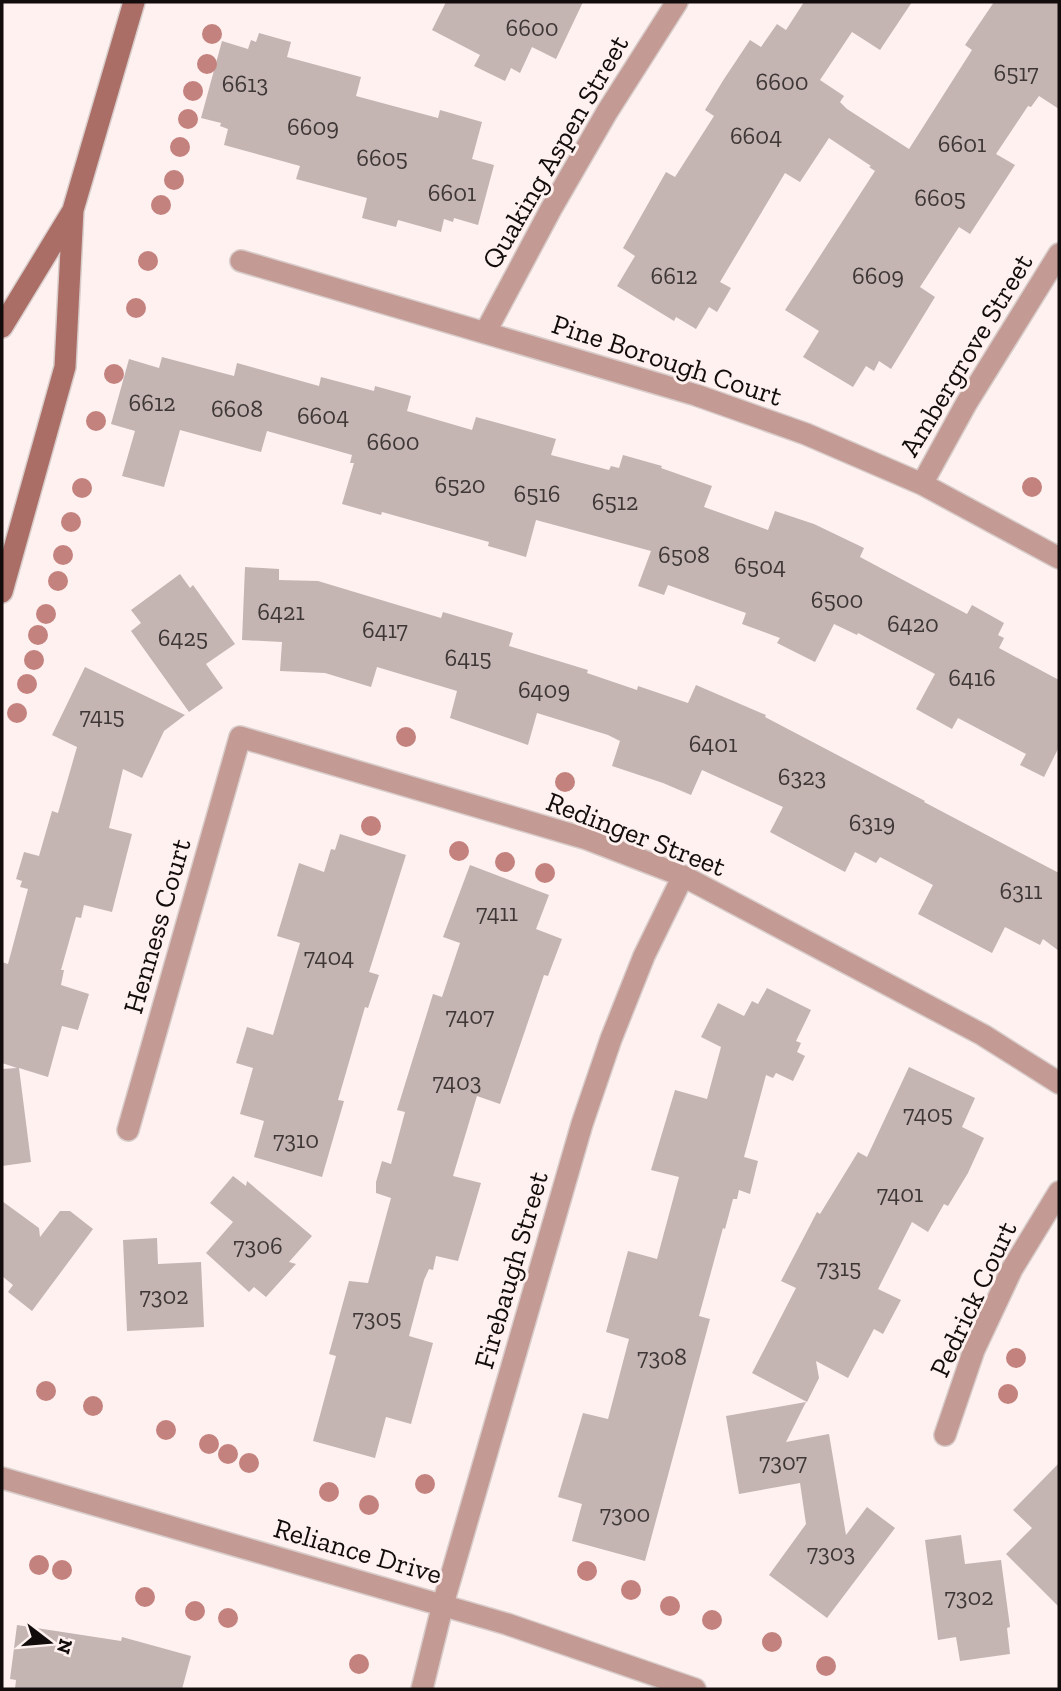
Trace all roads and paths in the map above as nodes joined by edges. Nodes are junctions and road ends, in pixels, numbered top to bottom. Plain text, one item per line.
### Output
1 (134, 2) edge
2 (677, 2) edge
3 (73, 210) junction
4 (1059, 254) edge
5 (241, 261) dead end
6 (2, 327) edge
7 (485, 333) junction
8 (922, 484) junction
9 (1059, 558) edge
10 (2, 592) edge
11 (240, 737) joint
12 (683, 876) junction
13 (1059, 1083) edge
14 (128, 1130) dead end
15 (1059, 1192) edge
16 (945, 1435) dead end
17 (2, 1478) edge
18 (443, 1605) junction
19 (422, 1689) edge
20 (695, 1689) edge

1 - 3 main road
2 - 7 street, Quaking Aspen Street
3 - 6 main road
3 - 10 main road
4 - 8 street, Ambergrove Street
5 - 7 street, Pine Borough Court
7 - 8 street, Pine Borough Court
8 - 9 street, Pine Borough Court
11 - 12 street, Redinger Street
11 - 14 street, Henness Court
12 - 13 street, Redinger Street
12 - 18 street, Firebaugh Street
15 - 16 street, Pedrick Court
17 - 18 street, Reliance Drive
18 - 19 street, Firebaugh Street
18 - 20 street, Reliance Drive

